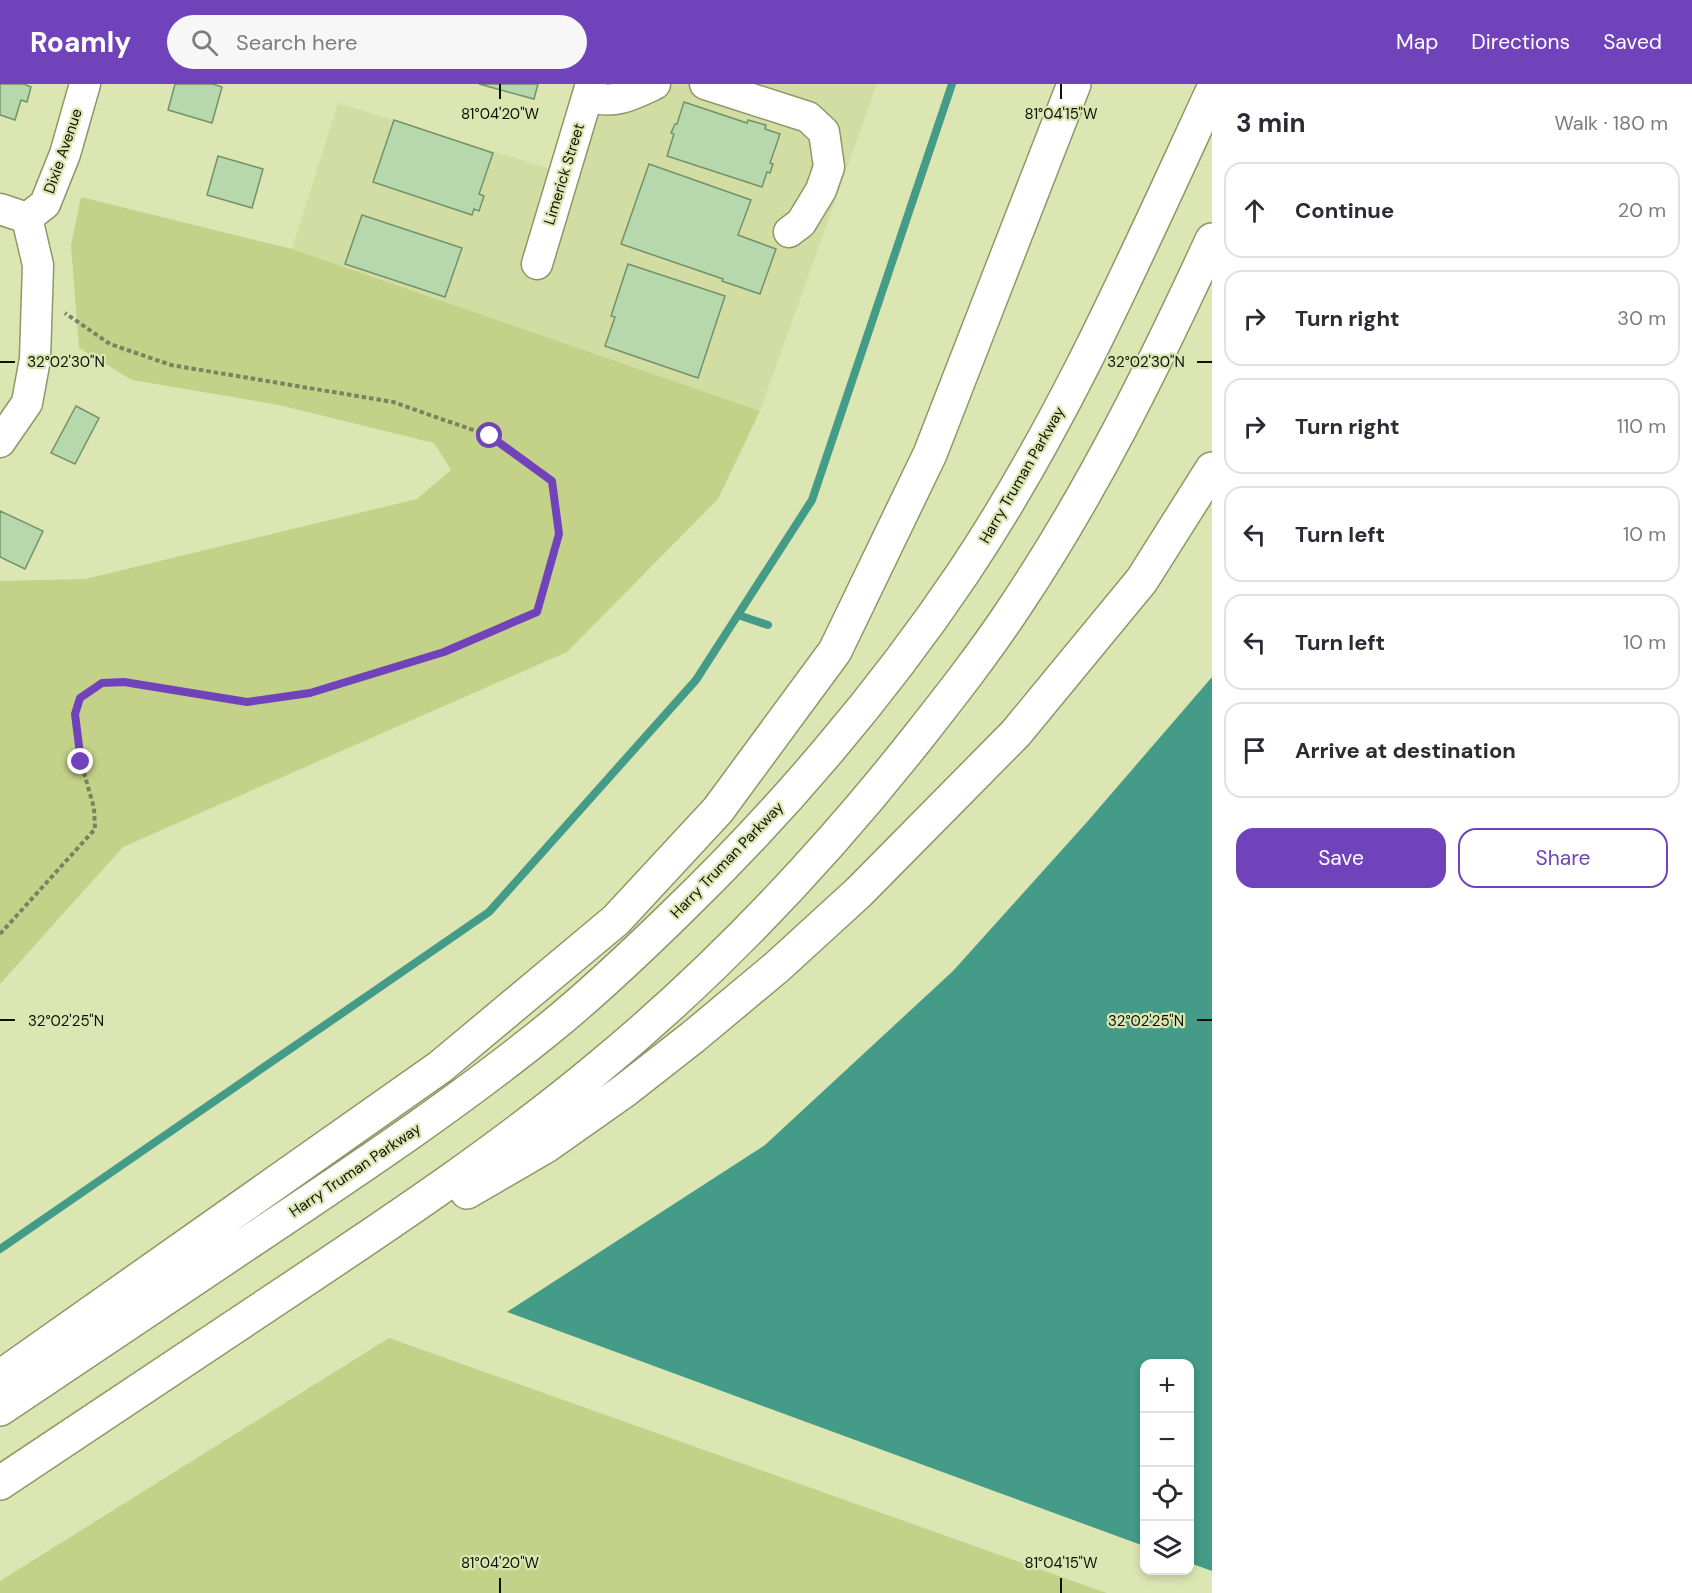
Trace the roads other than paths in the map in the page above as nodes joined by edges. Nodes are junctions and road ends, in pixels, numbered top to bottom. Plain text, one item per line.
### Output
1 (86, 84) edge
2 (655, 84) edge
3 (705, 84) edge
4 (1074, 84) edge
5 (590, 90) edge
6 (1212, 92) edge
7 (14, 214) edge
8 (789, 232) dead end
9 (1212, 240) edge
10 (537, 264) dead end
11 (0, 442) edge
12 (1212, 469) edge
13 (239, 1323) junction
14 (0, 1377) edge
15 (0, 1409) edge
16 (0, 1483) edge

1 - 7 street, Dixie Avenue
2 - 5 street
3 - 8 street
4 - 14 highway
5 - 10 street, Limerick Street
6 - 15 highway, Harry Truman Parkway
7 - 11 street
9 - 13 highway
12 - 13 highway
13 - 16 highway

